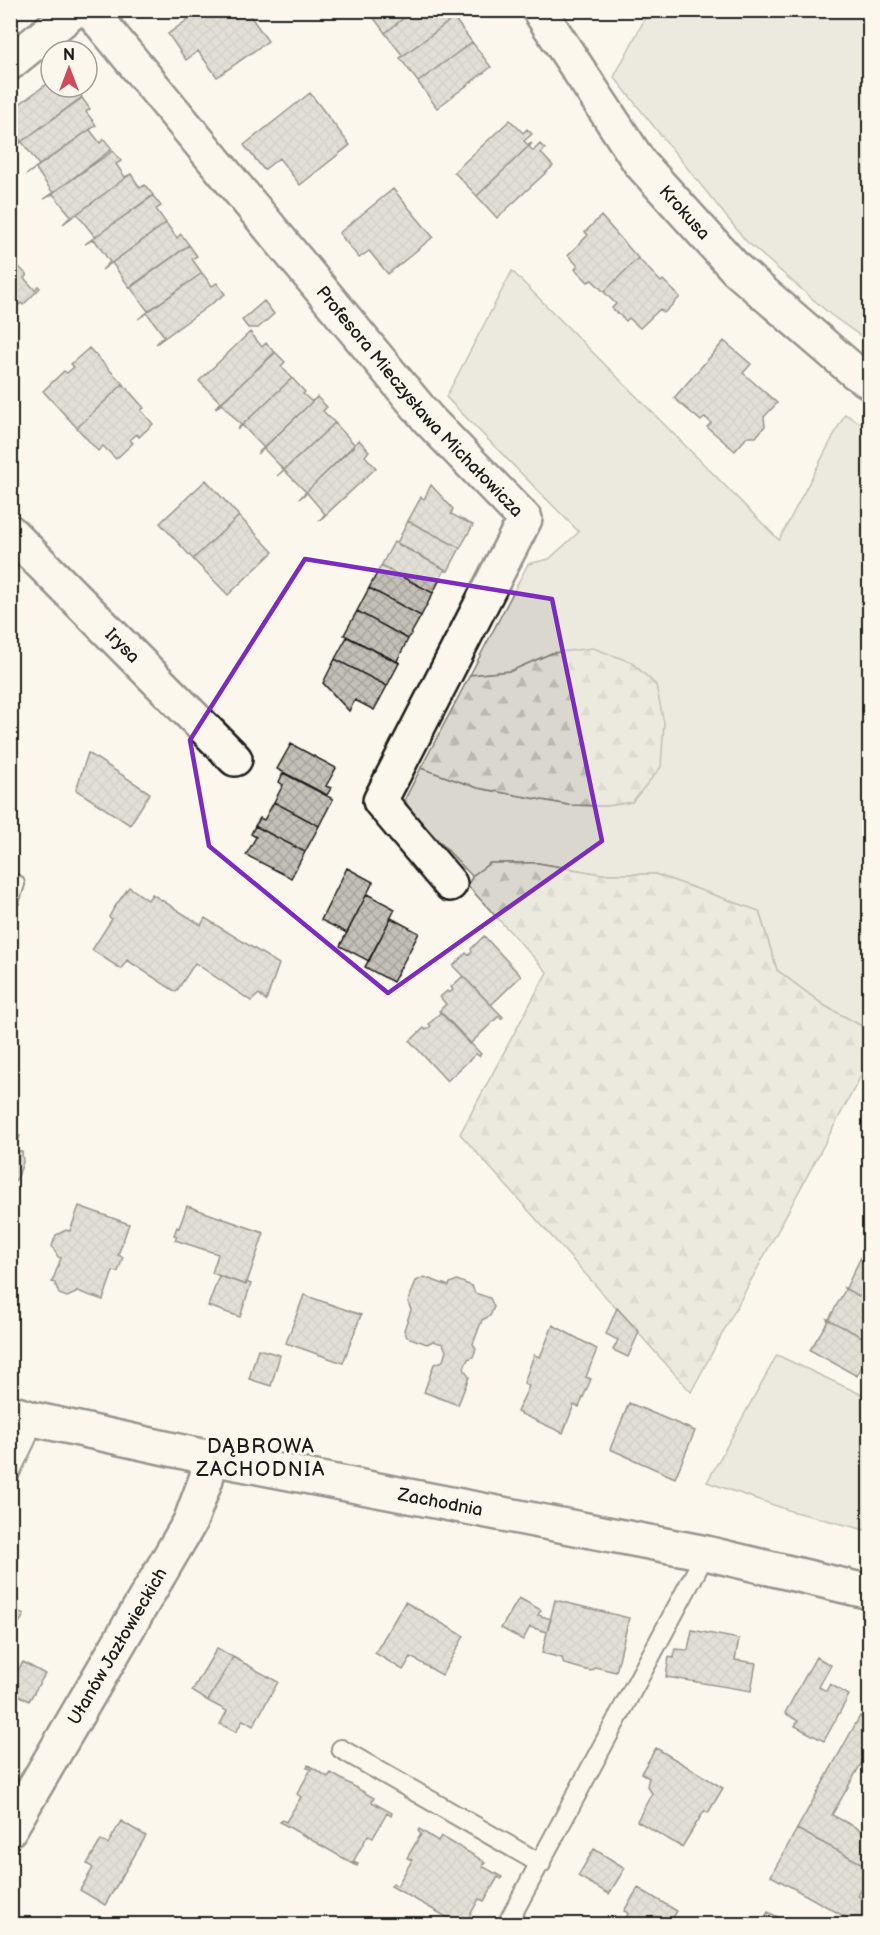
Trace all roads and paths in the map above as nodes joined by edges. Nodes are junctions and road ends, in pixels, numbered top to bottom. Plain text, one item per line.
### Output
1 (75, 10) edge
2 (90, 10) edge
3 (539, 10) edge
4 (10, 63) edge
5 (870, 381) edge
6 (10, 531) edge
7 (235, 759) dead end
8 (450, 884) dead end
9 (22, 1415) edge
10 (211, 1458) junction
11 (10, 1473) edge
12 (706, 1553) junction
13 (870, 1592) edge
14 (340, 1749) dead end
15 (10, 1829) edge
16 (541, 1864) junction
17 (507, 1924) edge

1 - 4 street
2 - 8 street, Profesora Mieczysława Michałowicza
3 - 5 street, Krokusa
6 - 7 street, Irysa
9 - 10 street, Zachodnia
9 - 11 lane
10 - 12 street, Zachodnia
10 - 15 street, Ułanów Jazłowieckich
12 - 13 street, Zachodnia
12 - 16 lane
14 - 16 lane
16 - 17 lane

